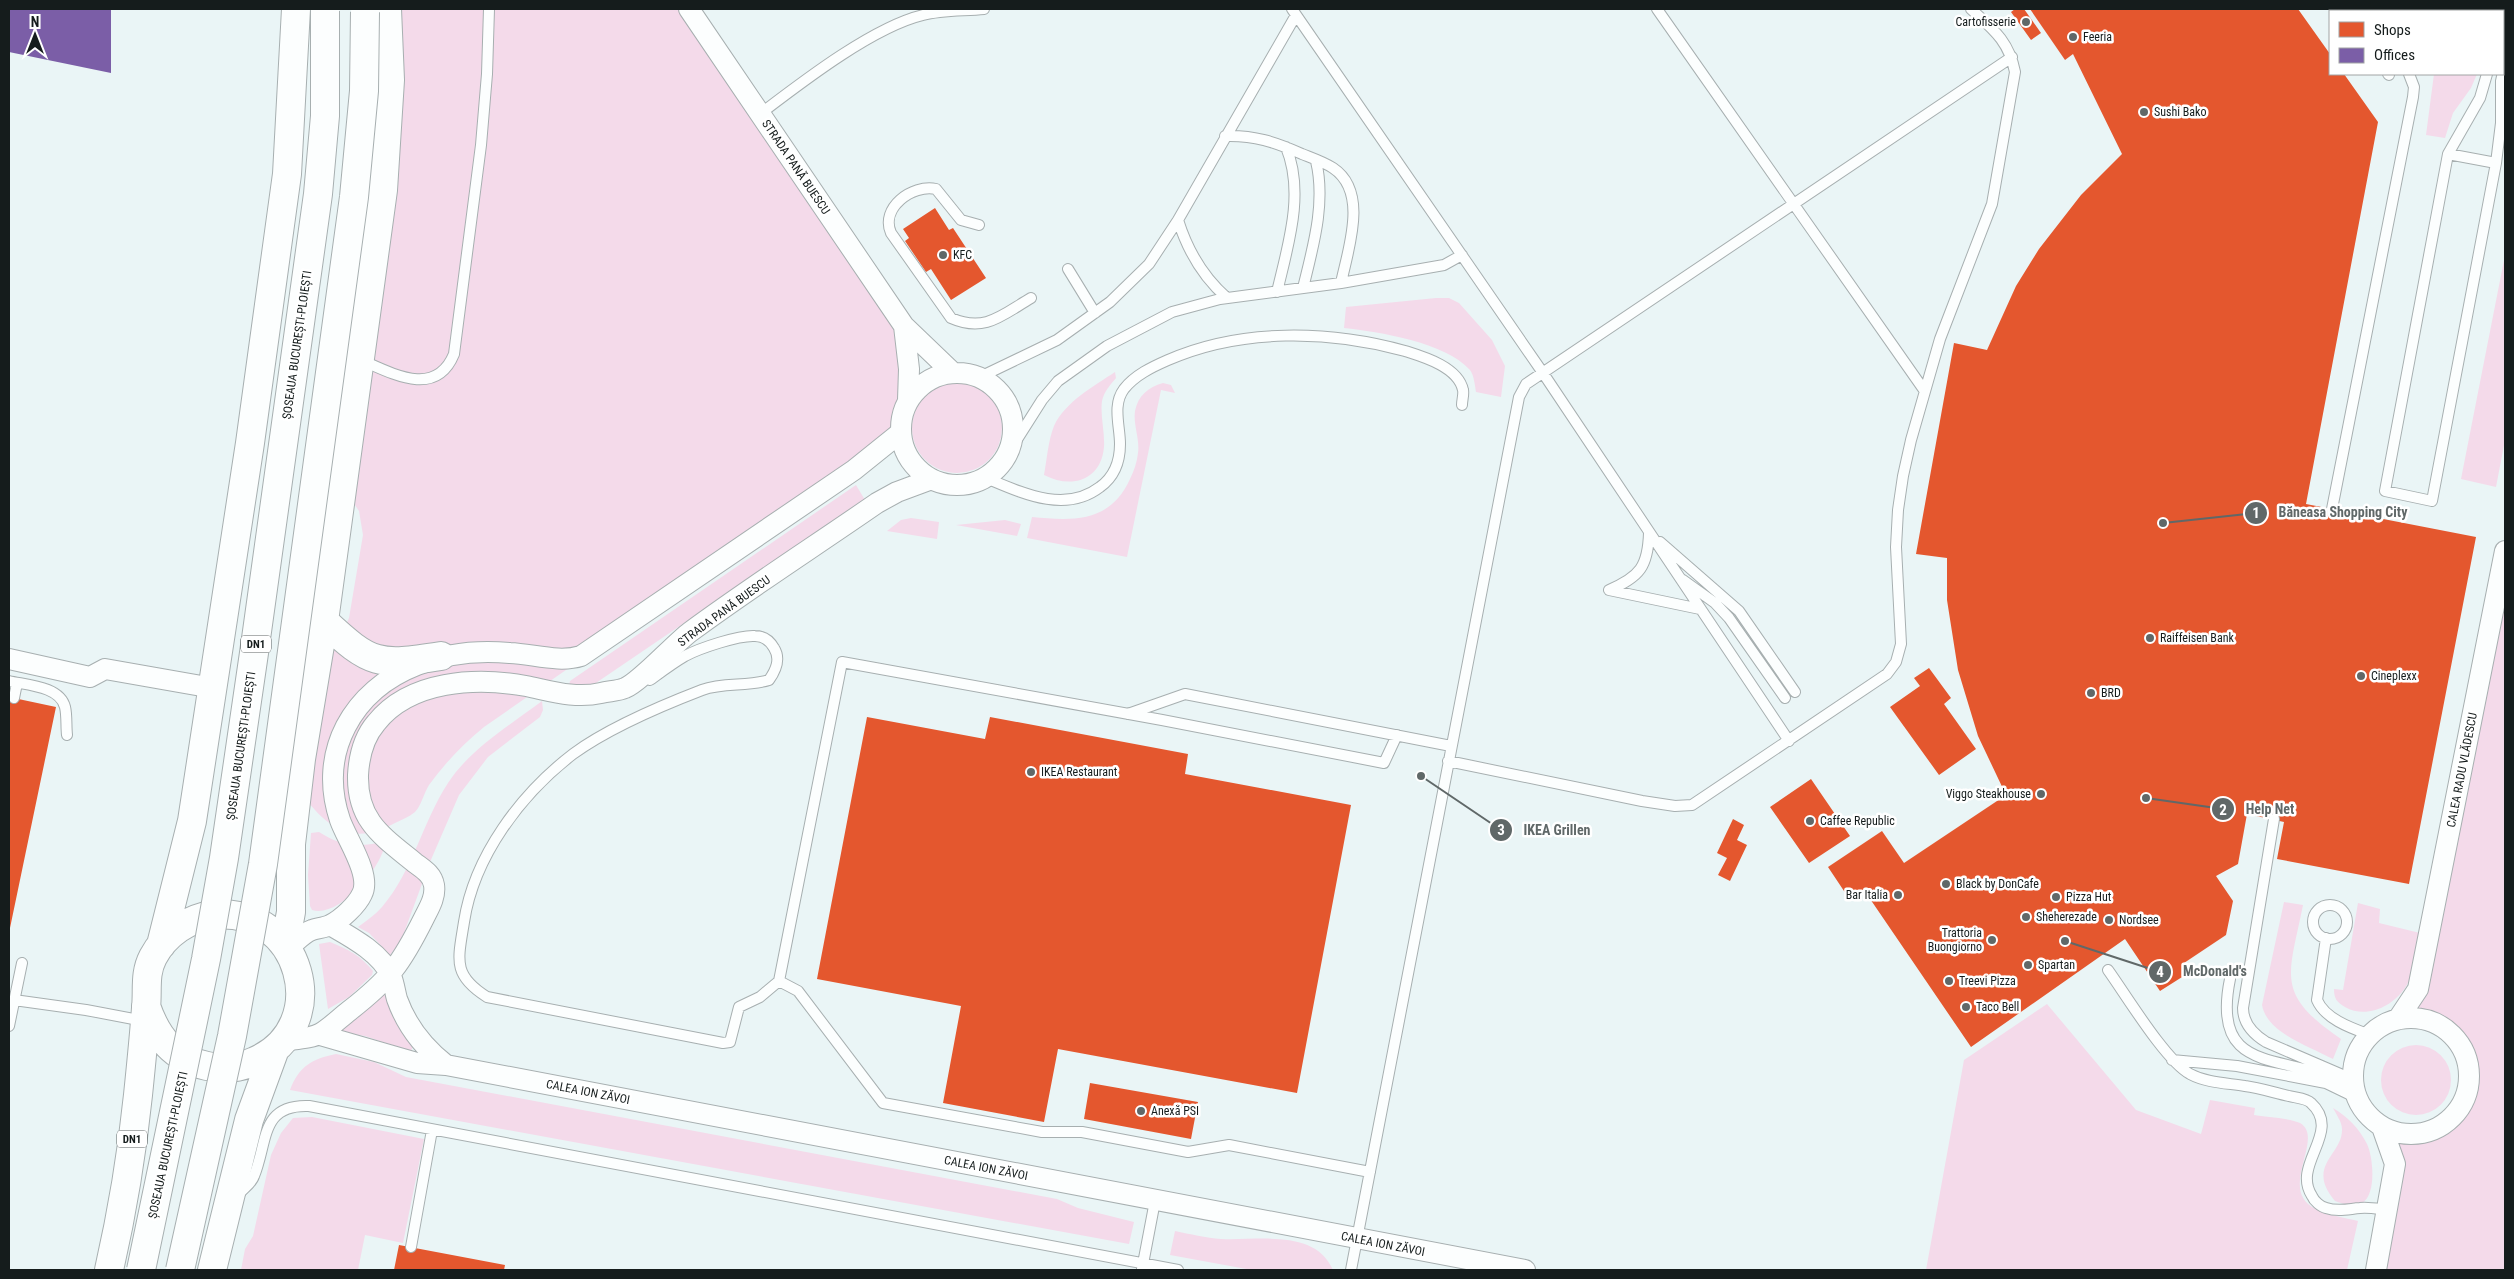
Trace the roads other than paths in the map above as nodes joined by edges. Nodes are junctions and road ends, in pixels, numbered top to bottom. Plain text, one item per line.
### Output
1 (296, 9) edge
2 (489, 9) edge
3 (689, 9) edge
4 (984, 9) edge
5 (1657, 9) edge
6 (1971, 9) edge
7 (324, 10) edge
8 (372, 10) edge
9 (1294, 12) edge
10 (2012, 57) junction
11 (2409, 75) edge
12 (2488, 75) edge
13 (2502, 75) edge
14 (760, 114) junction
15 (1225, 136) junction
16 (1286, 147) junction
17 (2448, 154) junction
18 (1316, 160) junction
19 (2496, 163) junction
20 (1793, 204) junction
21 (1178, 220) junction
22 (979, 225) dead end
23 (1462, 255) junction
24 (1068, 269) dead end
25 (1341, 283) junction
26 (1303, 288) junction
27 (1277, 292) junction
28 (1030, 298) dead end
29 (1227, 298) junction
30 (1095, 313) junction
31 (904, 326) junction
32 (360, 360) junction
33 (952, 372) junction
34 (1543, 373) junction
35 (980, 377) junction
36 (1924, 390) junction
37 (908, 400) junction
38 (1462, 405) dead end
39 (900, 433) junction
40 (1009, 452) junction
41 (986, 478) junction
42 (932, 479) junction
43 (2332, 509) dead end
44 (1649, 532) junction
45 (2505, 551) edge
46 (1678, 577) junction
47 (1700, 609) junction
48 (324, 622) junction
49 (441, 656) junction
50 (9, 659) edge
51 (13, 682) edge
52 (628, 687) junction
53 (213, 688) junction
54 (1795, 692) dead end
55 (14, 698) dead end
56 (1785, 698) dead end
57 (1127, 714) junction
58 (67, 735) dead end
59 (1397, 735) junction
60 (1789, 741) junction
61 (1451, 746) junction
62 (1448, 761) junction
63 (2274, 819) dead end
64 (301, 934) junction
65 (2326, 938) dead end
66 (161, 944) junction
67 (22, 963) dead end
68 (2108, 970) dead end
69 (391, 975) junction
70 (2230, 979) dead end
71 (779, 981) junction
72 (2418, 989) junction
73 (12, 1001) edge
74 (146, 1014) junction
75 (2398, 1019) junction
76 (2431, 1021) junction
77 (9, 1026) edge
78 (320, 1034) junction
79 (2370, 1034) junction
80 (278, 1045) junction
81 (2172, 1060) junction
82 (446, 1065) junction
83 (2354, 1088) junction
84 (2382, 1127) junction
85 (432, 1130) junction
86 (2425, 1133) junction
87 (2395, 1164) junction
88 (1370, 1172) junction
89 (1155, 1201) junction
90 (228, 1205) junction
91 (2386, 1210) junction
92 (1357, 1239) junction
93 (411, 1247) dead end
94 (1142, 1267) edge
95 (109, 1270) edge
96 (141, 1270) edge
97 (180, 1270) edge
98 (212, 1270) edge
99 (1178, 1270) edge
100 (1351, 1270) edge
101 (1525, 1270) edge
102 (2376, 1270) edge

1 - 53 highway, DN1
2 - 32 lane
3 - 14 street, STRADA PANĂ BUESCU
4 - 14 lane
5 - 20 lane
6 - 10 lane
7 - 96 highway, ȘOSEAUA BUCUREȘTI-PLOIEȘTI / DN1, bridge
8 - 32 highway, DN1
8 - 97 highway, DN1, bridge
9 - 15 lane
9 - 23 lane
10 - 20 lane
10 - 36 lane
11 - 43 lane
12 - 17 lane
13 - 19 lane
14 - 31 street, STRADA PANĂ BUESCU
15 - 16 lane
15 - 21 lane
16 - 18 lane
16 - 27 lane
17 - 19 lane
17 - 19 lane
18 - 25 lane
18 - 26 lane
20 - 34 lane
20 - 36 lane
21 - 29 lane
21 - 30 lane
22 - 28 lane
23 - 25 lane
23 - 34 lane
24 - 30 lane
25 - 26 lane
26 - 27 lane
27 - 29 lane
29 - 40 lane
30 - 35 lane
31 - 33 street, STRADA PANĂ BUESCU
31 - 37 street, STRADA PANĂ BUESCU
32 - 48 highway, DN1
33 - 35 street
33 - 37 street
34 - 44 lane
34 - 61 lane
35 - 40 street
36 - 60 lane
37 - 39 street
38 - 41 lane
39 - 42 street
39 - 49 street
40 - 41 street
41 - 42 street
42 - 52 street, STRADA PANĂ BUESCU
44 - 46 lane
44 - 47 lane
44 - 54 lane
45 - 72 street, CALEA RADU VLĂDESCU
46 - 47 lane
46 - 56 lane
47 - 60 lane
48 - 49 highway
48 - 64 highway, DN1
49 - 64 street
50 - 53 street
51 - 55 lane
51 - 58 lane
52 - 69 street, STRADA PANĂ BUESCU
52 - 71 lane
53 - 66 highway, DN1
57 - 59 lane
57 - 59 lane
57 - 71 lane
59 - 61 lane
60 - 62 lane
61 - 62 lane
62 - 88 lane
63 - 83 lane
64 - 66 highway, DN1
64 - 69 street, CALEA ION ZĂVOI
64 - 80 highway, DN1
65 - 79 lane
66 - 74 highway, DN1
67 - 73 lane
68 - 81 lane
69 - 78 street, STRADA PANĂ BUESCU
69 - 82 street, CALEA ION ZĂVOI
70 - 83 lane
71 - 88 lane
72 - 75 street, CALEA RADU VLĂDESCU
72 - 76 street
73 - 74 lane
73 - 77 lane
74 - 80 highway, DN1
74 - 95 highway, DN1
75 - 76 street
75 - 79 street
76 - 86 street
78 - 80 street, STRADA PANĂ BUESCU
78 - 82 street, CALEA ION ZĂVOI
79 - 83 street
80 - 90 highway, DN1
81 - 83 lane
81 - 91 lane
82 - 89 street, CALEA ION ZĂVOI
83 - 84 street
84 - 86 street
84 - 87 street
85 - 90 lane
85 - 93 lane
85 - 94 lane
86 - 87 street
87 - 91 street
88 - 92 lane
89 - 92 street, CALEA ION ZĂVOI
89 - 94 lane
90 - 98 highway, DN1
91 - 102 street
92 - 100 lane
92 - 101 street, CALEA ION ZĂVOI
94 - 99 lane

